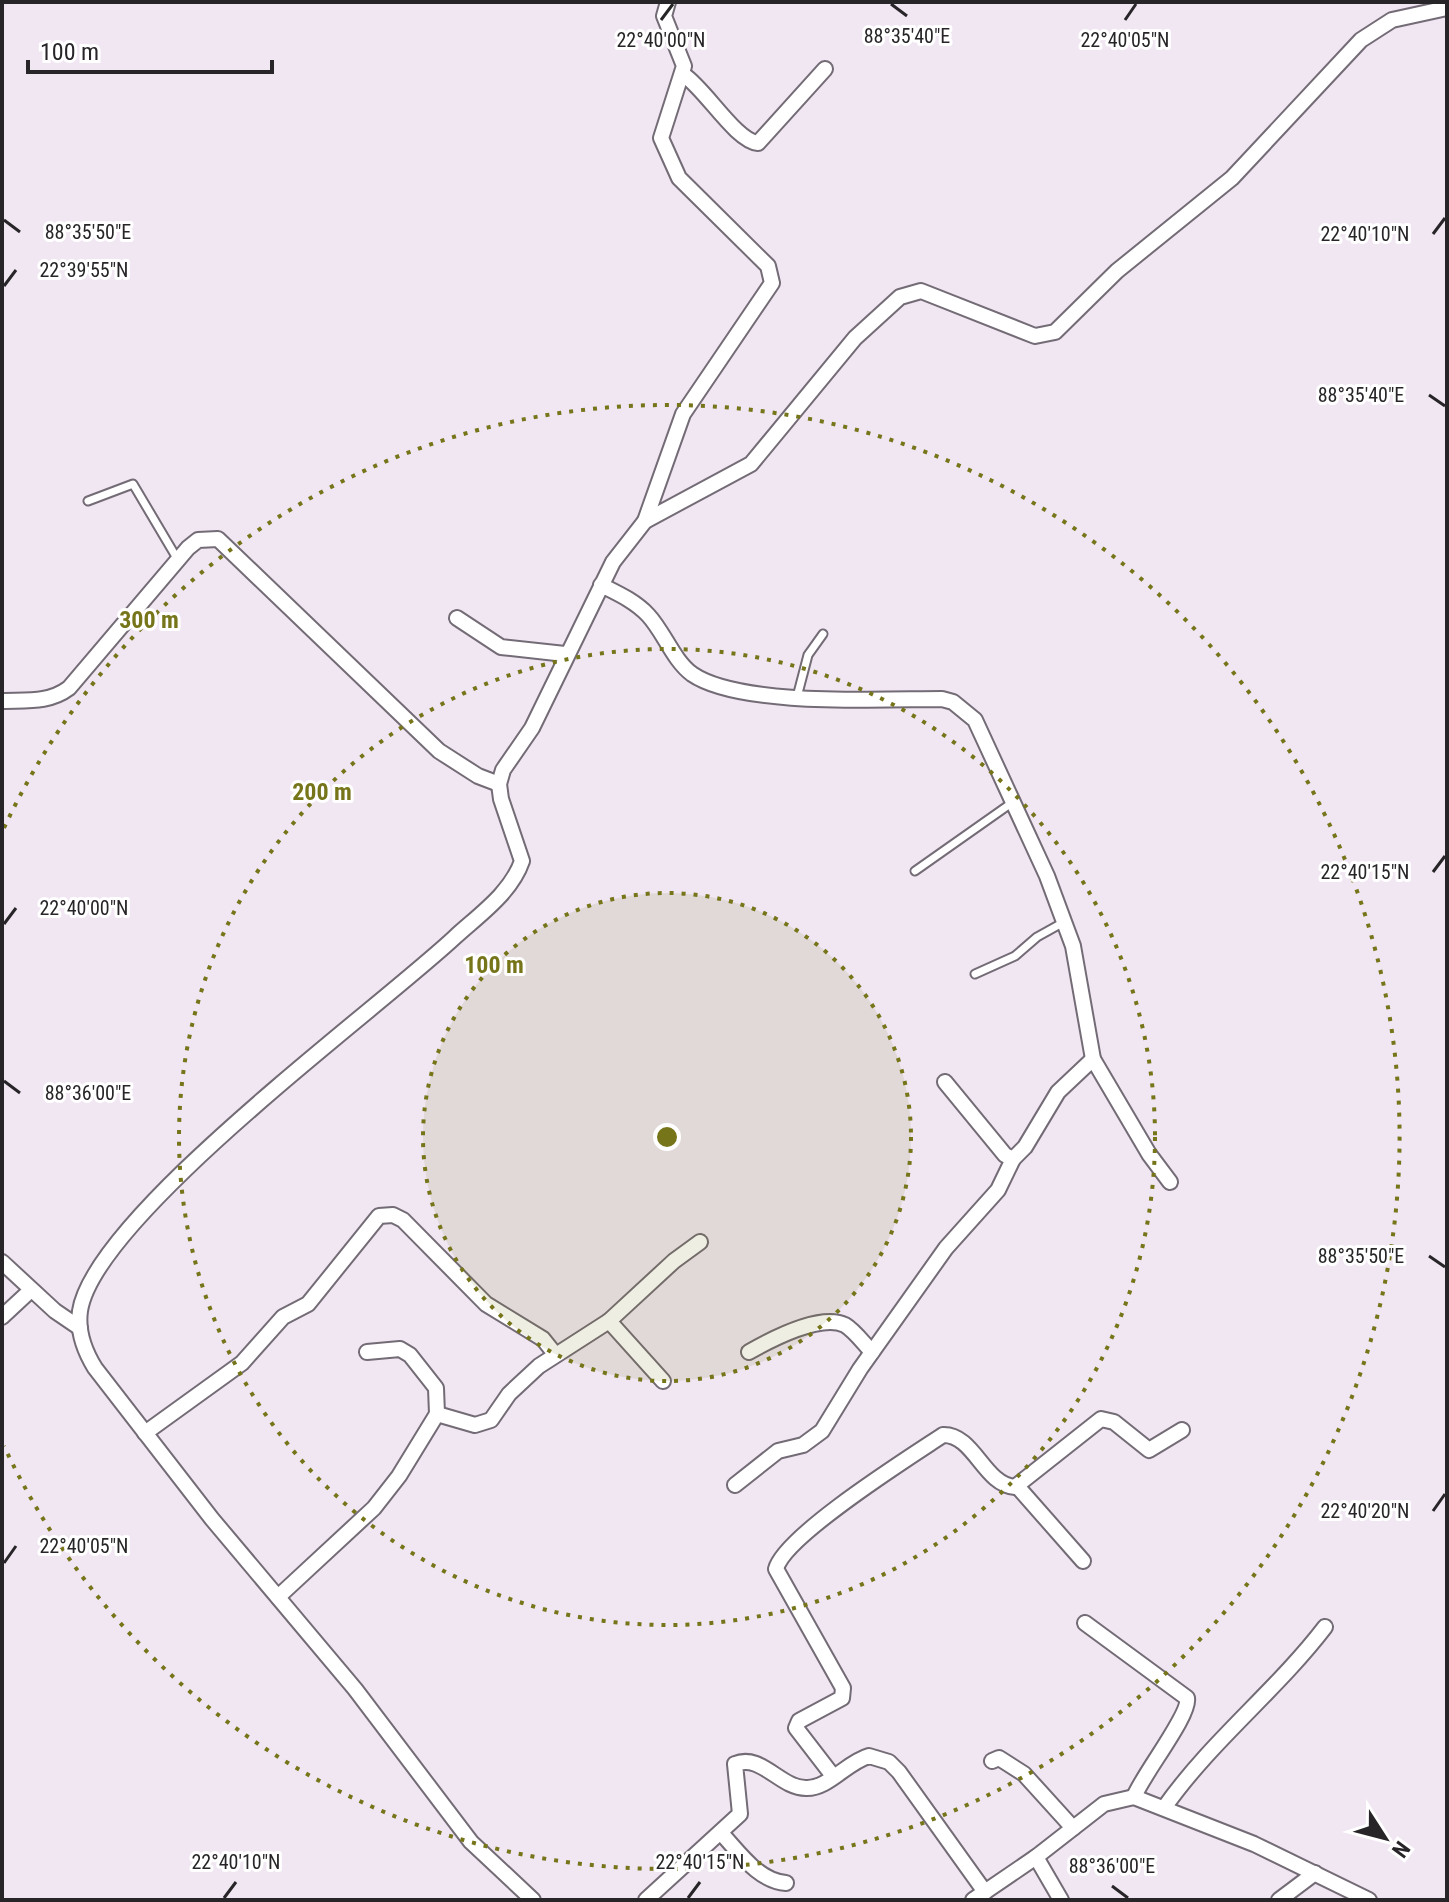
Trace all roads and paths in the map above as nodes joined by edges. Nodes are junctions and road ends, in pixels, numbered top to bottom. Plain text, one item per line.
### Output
1 (668, 2) edge
2 (1447, 8) edge
3 (825, 69) dead end
4 (684, 75) junction
5 (88, 501) dead end
6 (645, 521) junction
7 (178, 560) junction
8 (601, 585) junction
9 (457, 618) dead end
10 (823, 634) dead end
11 (565, 654) junction
12 (797, 697) junction
13 (2, 701) edge
14 (499, 784) junction
15 (1013, 802) junction
16 (915, 871) dead end
17 (1064, 922) junction
18 (975, 974) dead end
19 (1093, 1059) junction
20 (945, 1082) dead end
21 (1013, 1159) junction
22 (1170, 1182) dead end
23 (700, 1242) dead end
24 (2, 1262) edge
25 (31, 1290) junction
26 (2, 1317) edge
27 (609, 1321) junction
28 (80, 1328) junction
29 (367, 1352) dead end
30 (749, 1352) dead end
31 (872, 1352) junction
32 (555, 1354) junction
33 (663, 1381) dead end
34 (437, 1414) junction
35 (1182, 1430) dead end
36 (145, 1433) junction
37 (735, 1485) dead end
38 (1017, 1486) junction
39 (1083, 1561) dead end
40 (278, 1597) junction
41 (1085, 1623) dead end
42 (1325, 1627) dead end
43 (992, 1761) dead end
44 (833, 1776) junction
45 (1134, 1797) junction
46 (1164, 1808) junction
47 (1073, 1828) junction
48 (721, 1833) junction
49 (1036, 1857) junction
50 (1315, 1873) junction
51 (786, 1883) dead end
52 (524, 1892) edge
53 (979, 1896) edge
54 (646, 1900) edge
55 (1061, 1900) edge
56 (1279, 1900) edge
57 (1369, 1900) edge

1 - 4 street
2 - 6 street
3 - 4 street
4 - 6 street
5 - 7 lane
6 - 8 street
7 - 13 street
7 - 14 street
8 - 11 street
8 - 12 street
9 - 11 street
10 - 12 lane
11 - 14 street
12 - 15 street
14 - 28 street
15 - 16 lane
15 - 17 street
17 - 18 lane
17 - 19 street
19 - 21 street
19 - 22 street
20 - 21 street
21 - 31 street
23 - 27 street
24 - 25 street
25 - 26 street
25 - 28 street
27 - 32 street
27 - 33 street
28 - 36 street
29 - 34 street
30 - 31 street
31 - 37 street
32 - 34 street
32 - 36 street
34 - 40 street
35 - 38 street
36 - 40 street
38 - 39 street
38 - 44 street
40 - 52 street
41 - 45 street
42 - 46 street
43 - 47 street
44 - 48 street
44 - 53 street
45 - 46 street
45 - 47 street
46 - 50 street
47 - 49 street
48 - 51 street
48 - 54 street
49 - 53 street
49 - 55 street
50 - 56 street
50 - 57 street

